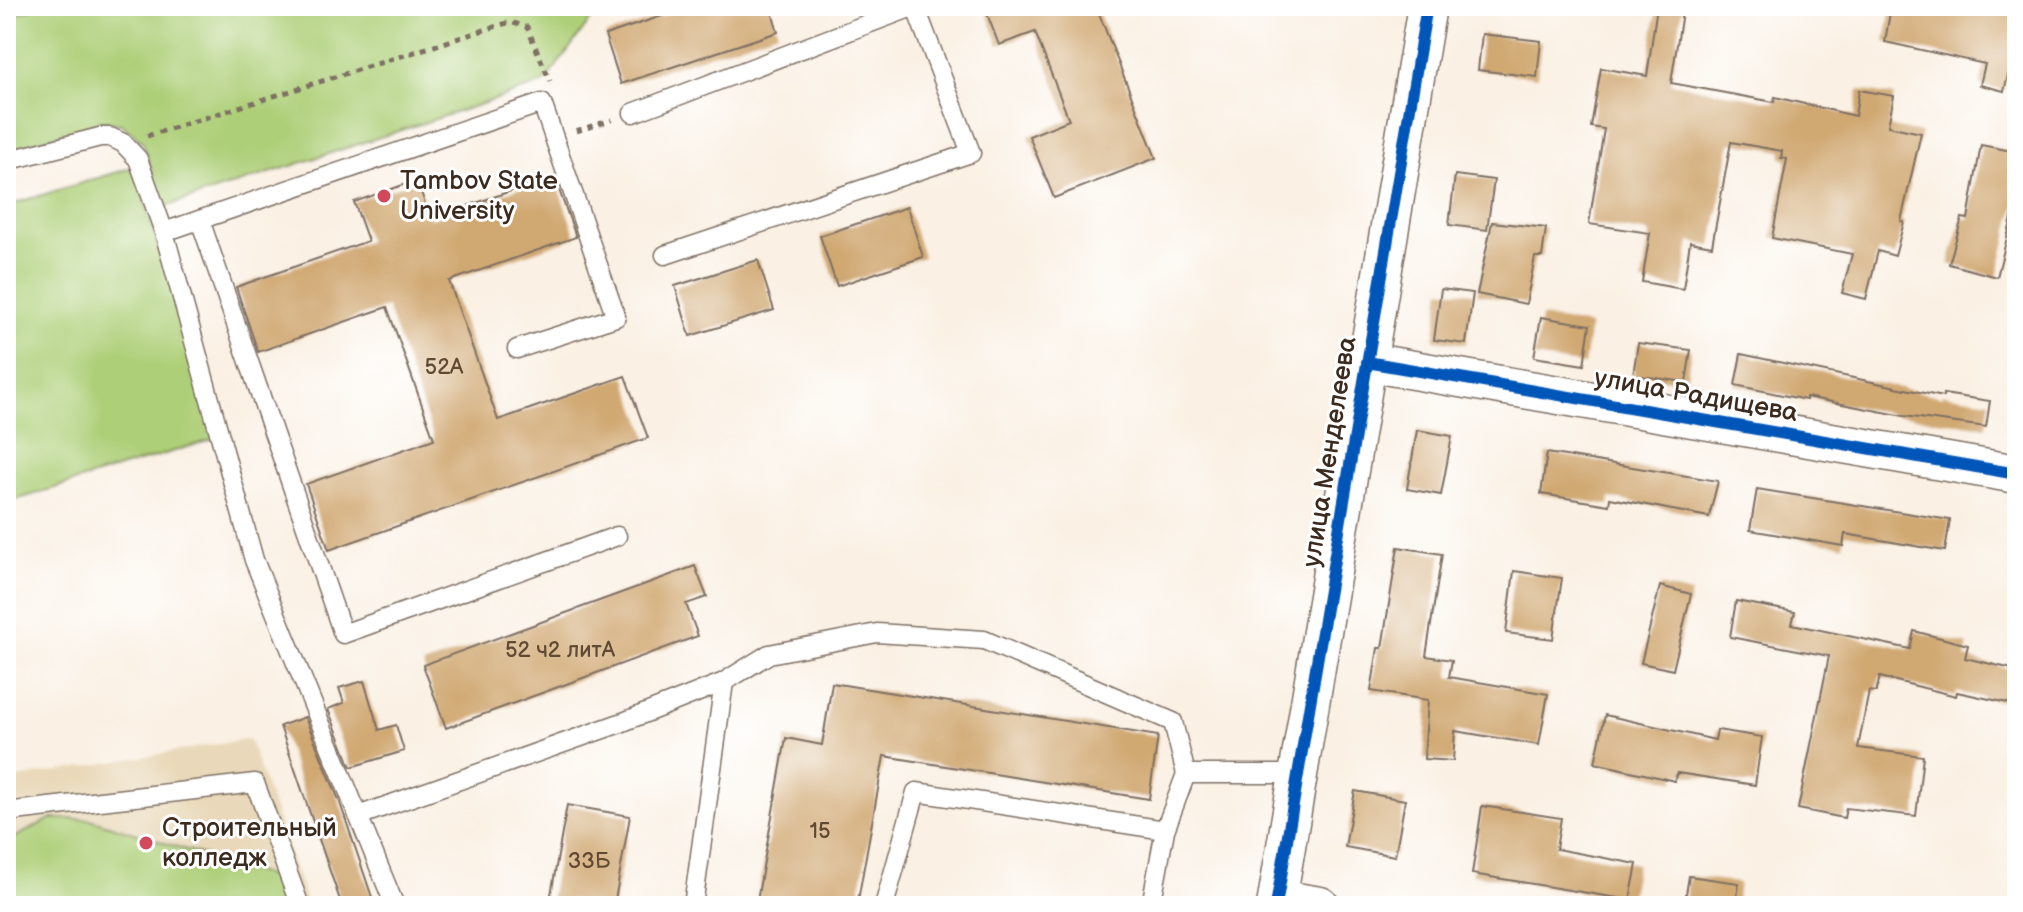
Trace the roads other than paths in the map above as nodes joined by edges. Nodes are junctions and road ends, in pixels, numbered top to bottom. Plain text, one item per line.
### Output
1 (1427, 6) edge
2 (633, 113) road end
3 (6, 161) edge
4 (200, 220) junction
5 (164, 232) junction
6 (665, 255) dead end
7 (517, 349) dead end
8 (1367, 362) junction
9 (2017, 474) edge
10 (617, 536) dead end
11 (724, 682) junction
12 (1186, 774) junction
13 (1298, 774) junction
14 (6, 812) edge
15 (358, 816) junction
16 (1165, 830) junction
17 (1277, 902) edge
18 (300, 906) edge
19 (395, 906) edge
20 (693, 906) edge
21 (884, 906) edge
22 (1151, 906) edge
23 (1320, 906) edge

1 - 8 street, улица Менделеева
2 - 6 lane
3 - 5 lane
4 - 5 lane
4 - 7 lane
4 - 10 lane
5 - 15 lane
8 - 9 street, улица Радищева
8 - 13 street, улица Менделеева
11 - 12 lane
11 - 15 lane
11 - 20 lane
12 - 13 lane
12 - 16 lane
13 - 17 street, улица Менделеева
14 - 18 lane
15 - 19 lane
16 - 21 lane
16 - 22 lane
17 - 23 street

